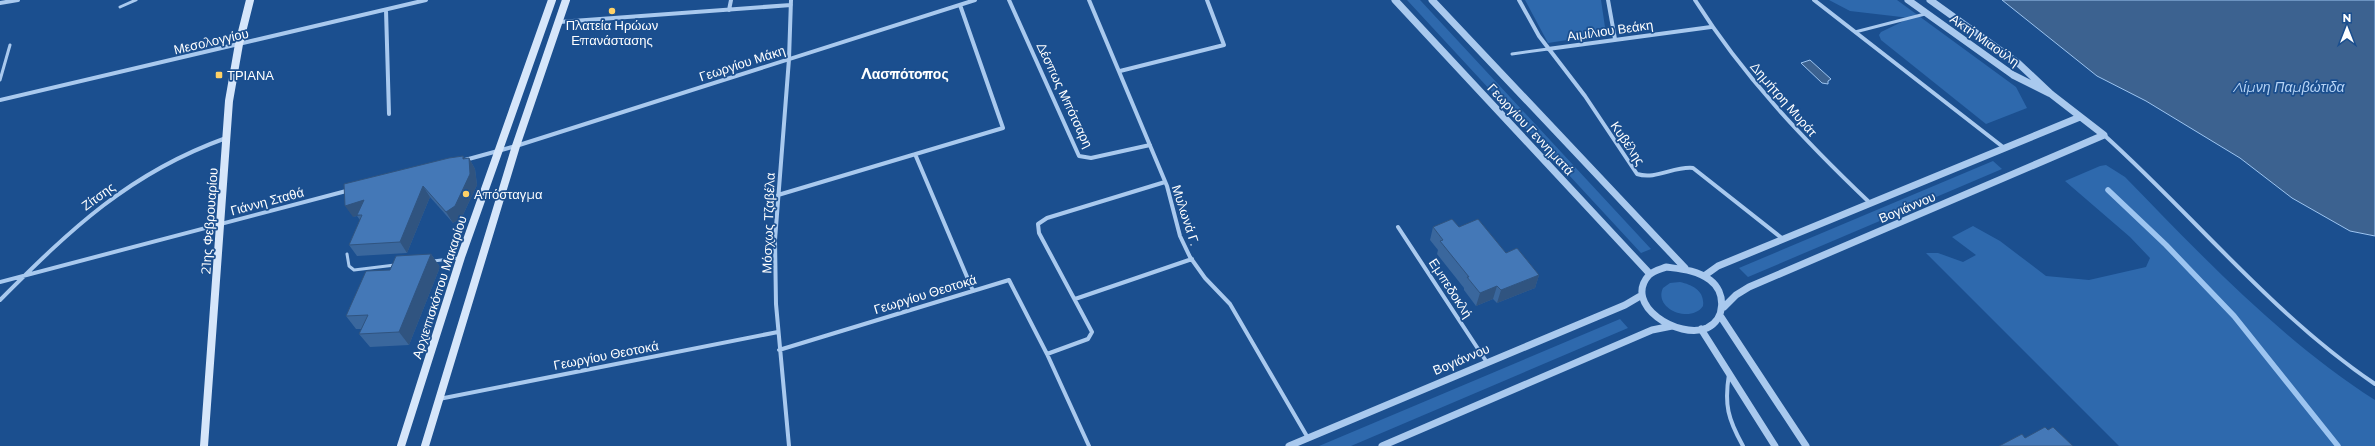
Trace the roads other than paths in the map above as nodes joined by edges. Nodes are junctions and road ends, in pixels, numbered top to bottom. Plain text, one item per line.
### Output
1 (18, 0) edge
2 (136, 0) edge
3 (250, 0) edge
4 (426, 0) edge
5 (552, 0) edge
6 (566, 0) edge
7 (731, 0) edge
8 (791, 0) edge
9 (975, 0) edge
10 (1009, 0) edge
11 (1089, 0) edge
12 (1207, 0) edge
13 (1395, 0) edge
14 (1432, 0) edge
15 (1519, 0) edge
16 (1608, 0) edge
17 (1695, 0) edge
18 (1814, 0) edge
19 (1908, 0) edge
20 (1930, 0) edge
21 (0, 3) edge
22 (960, 5) junction
23 (791, 6) junction
24 (120, 7) dead end
25 (386, 10) junction
26 (730, 10) junction
27 (1926, 13) junction
28 (558, 22) junction
29 (1711, 27) junction
30 (1855, 32) junction
31 (1615, 39) junction
32 (239, 44) junction
33 (10, 45) dead end
34 (1548, 49) junction
35 (1512, 54) dead end
36 (789, 59) junction
37 (1120, 71) junction
38 (0, 80) edge
39 (2051, 94) junction
40 (0, 100) edge
41 (389, 114) dead end
42 (2080, 117) junction
43 (2104, 135) junction
44 (227, 137) junction
45 (1150, 145) junction
46 (516, 146) junction
47 (2003, 147) junction
48 (500, 150) junction
49 (915, 154) junction
50 (463, 160) edge
51 (1165, 182) junction
52 (357, 188) edge
53 (778, 195) junction
54 (1869, 202) junction
55 (221, 224) junction
56 (1398, 227) dead end
57 (1783, 239) junction
58 (347, 254) dead end
59 (462, 258) junction
60 (1192, 260) junction
61 (424, 262) edge
62 (402, 265) edge
63 (1685, 268) junction
64 (1650, 274) junction
65 (23, 276) junction
66 (1704, 276) junction
67 (0, 282) edge
68 (973, 291) junction
69 (1642, 295) junction
70 (1075, 299) junction
71 (0, 300) edge
72 (1724, 307) junction
73 (1722, 316) junction
74 (1672, 326) junction
75 (1701, 329) junction
76 (778, 332) junction
77 (779, 350) junction
78 (1047, 354) junction
79 (1486, 361) junction
80 (1729, 374) junction
81 (2375, 384) edge
82 (439, 399) junction
83 (1308, 438) junction
84 (204, 446) edge
85 (401, 446) edge
86 (425, 446) edge
87 (789, 446) edge
88 (1089, 446) edge
89 (1289, 446) edge
90 (1382, 446) edge
91 (1743, 446) edge
92 (1775, 446) edge
93 (1806, 446) edge

1 - 21 street
2 - 24 lane
3 - 32 main road, 21ης Φεβρουαρίου
4 - 25 street, Μεσολογγίου
5 - 48 main road, Αρχιεπισκόπου Μακαρίου
6 - 28 main road
7 - 26 street
8 - 23 street, Μόσχως Τζαβέλα
9 - 22 street, Γεωργίου Μάκη
10 - 45 street, Δέσπως Μπότσαρη
11 - 37 street, Μυλωνά Γ.
12 - 37 street
13 - 64 street, Γεωργίου Γεννηματά
14 - 63 street, Γεωργίου Γεννηματά
15 - 34 street, Κυβέλης
16 - 31 street
17 - 29 street, Δημήτρη Μυράτ
18 - 30 street
19 - 27 street, Ακτή Μιαούλη
20 - 39 street, Ακτή Μιαούλη
22 - 36 street, Γεωργίου Μάκη
22 - 49 street
23 - 26 street
23 - 36 street, Μόσχως Τζαβέλα
25 - 32 street, Μεσολογγίου
25 - 41 street
26 - 28 street
27 - 30 lane
27 - 39 street, Ακτή Μιαούλη
28 - 46 main road
29 - 31 street, Αιμίλιου Βεάκη
29 - 54 street, Δημήτρη Μυράτ
30 - 47 street
31 - 34 street, Αιμίλιου Βεάκη
32 - 40 street, Μεσολογγίου
32 - 44 main road, 21ης Φεβρουαρίου
33 - 38 lane
34 - 35 lane, Αιμίλιου Βεάκη
34 - 57 street, Κυβέλης
36 - 46 street, Γεωργίου Μάκη
36 - 53 street, Μόσχως Τζαβέλα
37 - 45 street, Μυλωνά Γ.
39 - 42 street, Ακτή Μιαούλη
42 - 43 street, Ακτή Μιαούλη
42 - 47 street, Βογιάννου
43 - 72 street, Βογιάννου
43 - 81 street
44 - 55 main road, 21ης Φεβρουαρίου
44 - 65 street, Ζίτσης
45 - 51 street, Μυλωνά Γ.
46 - 48 street
46 - 82 main road
47 - 54 street, Βογιάννου
48 - 50 street
48 - 59 main road, Αρχιεπισκόπου Μακαρίου
49 - 53 street
49 - 68 street
51 - 60 street, Μυλωνά Γ.
51 - 70 street
52 - 55 street, Γιάννη Σταθά
53 - 76 street, Μόσχως Τζαβέλα
54 - 57 street, Βογιάννου
55 - 65 street, Γιάννη Σταθά
55 - 84 main road, 21ης Φεβρουαρίου
56 - 79 street, Εμπεδοκλή
57 - 66 street, Βογιάννου
58 - 62 lane
59 - 61 lane
59 - 85 main road, Αρχιεπισκόπου Μακαρίου
60 - 70 street
60 - 83 street, Μυλωνά Γ.
63 - 64 street
63 - 66 street
64 - 69 street
65 - 67 street, Γιάννη Σταθά
65 - 71 street, Ζίτσης
66 - 72 street
68 - 77 street, Γεωργίου Θεοτοκά
68 - 78 street, Γεωργίου Θεοτοκά
69 - 74 street
69 - 79 street, Βογιάννου
70 - 78 street
72 - 73 street
73 - 75 street
73 - 93 street
74 - 75 street
74 - 90 street
75 - 80 street
76 - 77 street, Μόσχως Τζαβέλα
76 - 82 street, Γεωργίου Θεοτοκά
77 - 87 street, Μόσχως Τζαβέλα
78 - 88 street
79 - 83 street, Βογιάννου
80 - 91 street
80 - 92 street
82 - 86 main road
83 - 89 street, Βογιάννου

